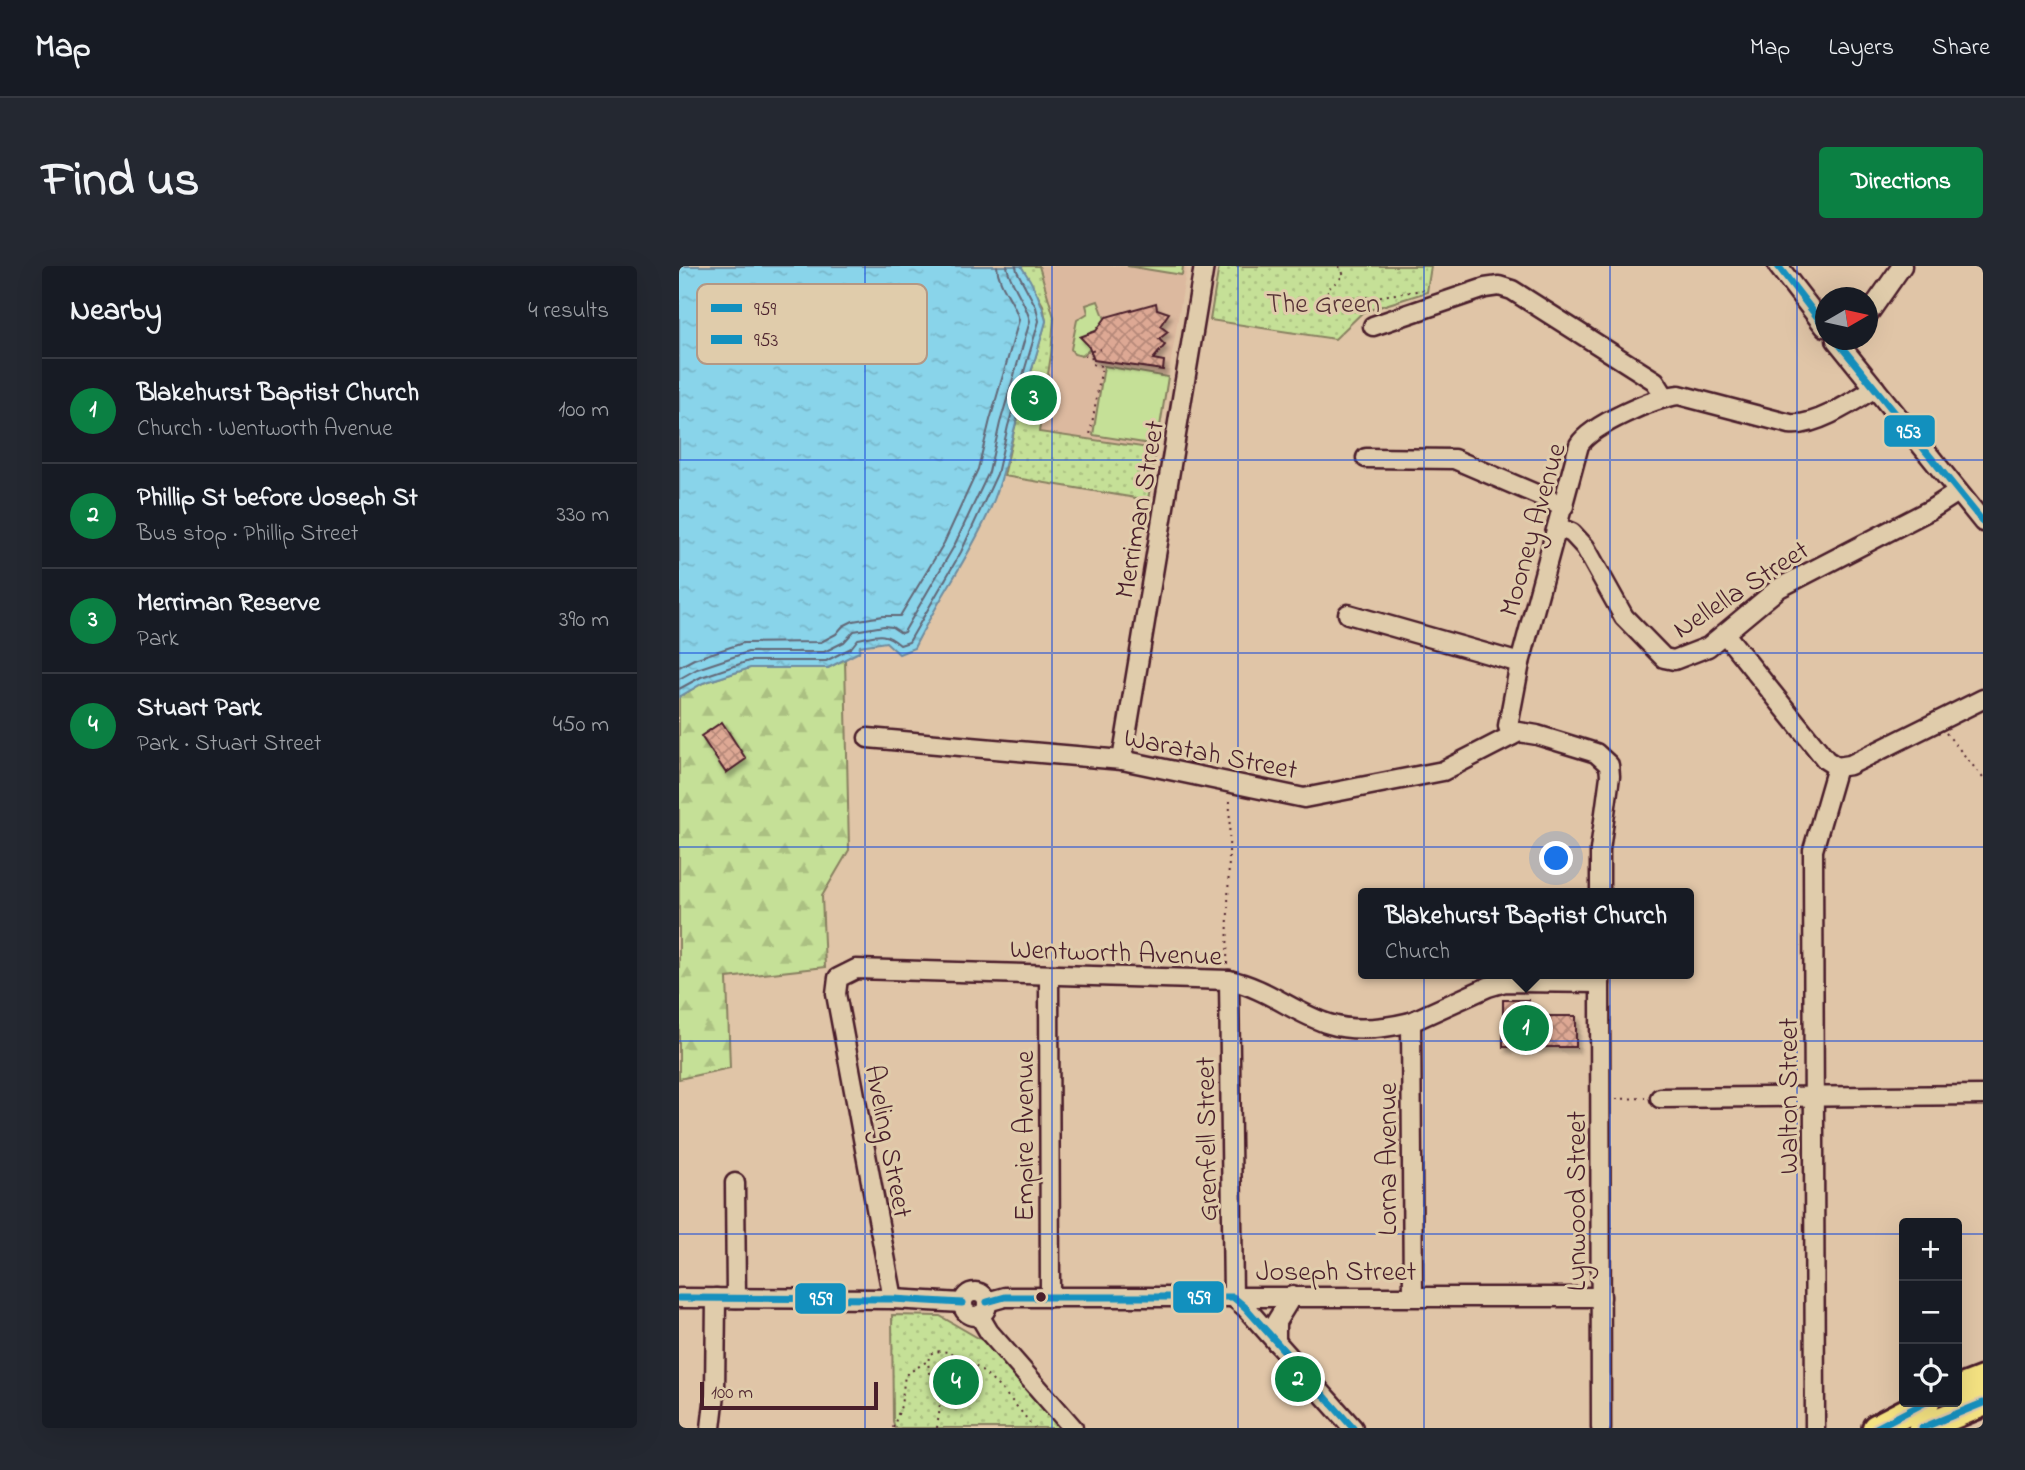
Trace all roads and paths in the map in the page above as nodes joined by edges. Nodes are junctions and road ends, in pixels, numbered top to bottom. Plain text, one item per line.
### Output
1 (1204, 266) edge
2 (1339, 266) edge
3 (1777, 266) edge
4 (1902, 266) edge
5 (1878, 300) edge
6 (1429, 307) junction
7 (1815, 314) edge
8 (1373, 326) dead end
9 (1105, 348) dead end
10 (1849, 350) edge
11 (1091, 352) junction
12 (1085, 356) dead end
13 (1875, 388) junction
14 (1665, 397) junction
15 (1090, 435) dead end
16 (1366, 458) dead end
17 (1958, 492) junction
18 (1564, 506) junction
19 (1981, 517) edge
20 (1558, 527) junction
21 (1348, 614) dead end
22 (1724, 634) junction
23 (1520, 663) junction
24 (1983, 699) edge
25 (1937, 722) junction
26 (1511, 736) junction
27 (868, 737) dead end
28 (1122, 760) junction
29 (1837, 766) junction
30 (1983, 778) edge
31 (1235, 784) junction
32 (1600, 888) edge
33 (1049, 976) junction
34 (1600, 979) edge
35 (1229, 980) junction
36 (836, 994) joint
37 (1411, 1022) junction
38 (1983, 1095) edge
39 (1660, 1098) joint
40 (1814, 1098) junction
41 (1601, 1099) junction
42 (735, 1183) dead end
43 (1292, 1296) junction
44 (1413, 1296) junction
45 (736, 1297) junction
46 (1050, 1297) junction
47 (1233, 1297) junction
48 (1601, 1297) junction
49 (679, 1298) edge
50 (716, 1298) junction
51 (893, 1298) junction
52 (983, 1309) junction
53 (1276, 1342) junction
54 (926, 1362) junction
55 (1983, 1380) edge
56 (1962, 1388) edge
57 (1983, 1403) edge
58 (1916, 1407) edge
59 (711, 1428) edge
60 (893, 1428) edge
61 (937, 1428) edge
62 (1034, 1428) edge
63 (1073, 1428) edge
64 (1353, 1428) edge
65 (1601, 1428) edge
66 (1815, 1428) edge
67 (1876, 1428) edge
68 (1922, 1428) edge

1 - 28 street, Merriman Street
2 - 6 path
3 - 7 street
4 - 5 street
6 - 8 street
6 - 14 street
9 - 11 path
10 - 13 street
11 - 12 path
11 - 15 path
13 - 14 street, Mooney Avenue
13 - 17 street
14 - 18 street, Mooney Avenue
16 - 18 street
17 - 19 street
17 - 22 street, Nellella Street
18 - 20 street, Mooney Avenue
20 - 22 street, Nellella Street
20 - 23 street, Mooney Avenue
21 - 23 street
22 - 29 street
23 - 26 street, Mooney Avenue
24 - 25 street
25 - 29 street
25 - 30 path
26 - 31 street, Waratah Street
26 - 32 street, Waratah Street
27 - 28 street, Waratah Street
28 - 31 street, Waratah Street
29 - 40 street, Walton Street
31 - 35 path
33 - 35 street, Wentworth Avenue
33 - 36 street, Wentworth Avenue
33 - 46 street, Empire Avenue
34 - 37 street, Wentworth Avenue
34 - 41 street, Lynwood Street
35 - 37 street, Wentworth Avenue
35 - 47 street, Grenfell Street
36 - 51 street, Aveling Street
37 - 44 street, Lorna Avenue
38 - 40 street
39 - 40 street
39 - 41 path
40 - 66 street, Walton Street
41 - 48 street, Lynwood Street
42 - 45 street
43 - 44 street, Joseph Street
43 - 47 street, Joseph Street
43 - 53 street
44 - 48 street, Joseph Street
45 - 50 street
45 - 51 street
46 - 47 street, Joseph Street
46 - 52 street, Joseph Street
47 - 53 street
48 - 65 street, Lynwood Street
49 - 50 street
50 - 59 street
51 - 52 street
52 - 63 street
53 - 64 street
54 - 60 path
54 - 61 path
54 - 62 path
55 - 56 highway
57 - 68 highway
58 - 67 highway

